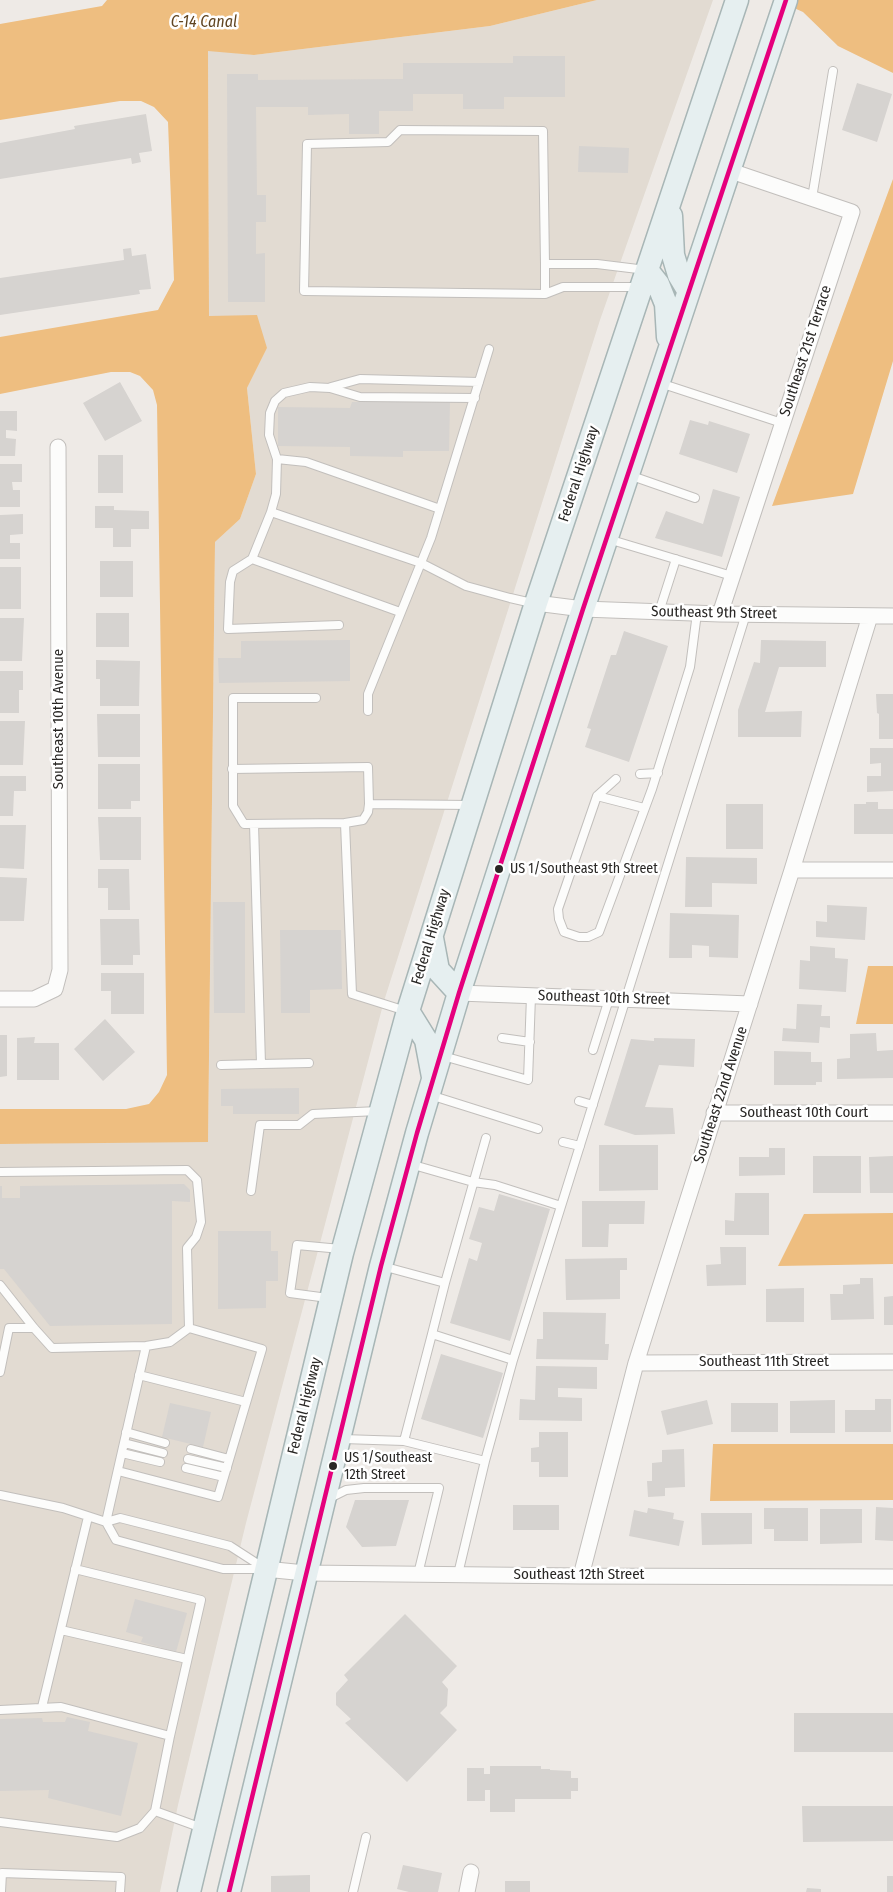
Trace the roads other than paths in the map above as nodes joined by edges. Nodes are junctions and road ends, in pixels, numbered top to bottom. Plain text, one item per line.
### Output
1 (737, 1) edge
2 (784, 8) edge
3 (833, 71) dead end
4 (728, 170) junction
5 (812, 198) junction
6 (670, 202) junction
7 (545, 264) junction
8 (645, 279) junction
9 (688, 290) junction
10 (545, 294) junction
11 (669, 348) junction
12 (489, 349) dead end
13 (479, 382) junction
14 (659, 382) junction
15 (330, 388) junction
16 (475, 398) junction
17 (783, 423) junction
18 (58, 447) dead end
19 (277, 459) junction
20 (627, 475) junction
21 (695, 498) dead end
22 (440, 509) junction
23 (271, 512) junction
24 (606, 538) junction
25 (252, 558) junction
26 (676, 559) junction
27 (421, 563) junction
28 (732, 576) junction
29 (536, 603) junction
30 (583, 609) junction
31 (400, 612) junction
32 (659, 612) junction
33 (696, 613) junction
34 (720, 614) junction
35 (746, 614) junction
36 (870, 616) junction
37 (893, 616) edge
38 (339, 625) dead end
39 (316, 698) dead end
40 (368, 711) dead end
41 (232, 769) junction
42 (658, 772) junction
43 (640, 774) dead end
44 (616, 779) dead end
45 (597, 796) junction
46 (369, 804) junction
47 (472, 804) junction
48 (644, 808) junction
49 (345, 823) junction
50 (254, 824) junction
51 (792, 870) junction
52 (893, 870) edge
53 (431, 934) junction
54 (459, 993) junction
55 (531, 996) junction
56 (0, 999) edge
57 (609, 999) junction
58 (626, 999) junction
59 (750, 1004) junction
60 (408, 1011) junction
61 (502, 1038) dead end
62 (531, 1042) junction
63 (593, 1050) dead end
64 (440, 1055) junction
65 (261, 1064) junction
66 (309, 1064) dead end
67 (221, 1065) dead end
68 (431, 1086) junction
69 (579, 1101) dead end
70 (593, 1105) junction
71 (380, 1112) junction
72 (714, 1113) junction
73 (893, 1113) edge
74 (538, 1129) dead end
75 (486, 1138) dead end
76 (563, 1142) dead end
77 (580, 1146) junction
78 (409, 1164) junction
79 (0, 1172) edge
80 (473, 1182) junction
81 (250, 1191) dead end
82 (561, 1206) junction
83 (343, 1249) junction
84 (381, 1266) junction
85 (445, 1283) junction
86 (0, 1285) edge
87 (331, 1298) junction
88 (34, 1328) junction
89 (189, 1328) junction
90 (432, 1334) junction
91 (146, 1346) junction
92 (513, 1360) junction
93 (893, 1362) edge
94 (636, 1363) junction
95 (0, 1372) edge
96 (140, 1375) junction
97 (246, 1402) junction
98 (126, 1432) junction
99 (338, 1439) junction
100 (404, 1441) junction
101 (124, 1443) junction
102 (165, 1443) dead end
103 (191, 1449) dead end
104 (122, 1453) junction
105 (163, 1453) dead end
106 (188, 1459) dead end
107 (229, 1459) junction
108 (485, 1461) junction
109 (160, 1462) dead end
110 (186, 1468) dead end
111 (226, 1468) junction
112 (118, 1471) junction
113 (224, 1478) junction
114 (0, 1495) edge
115 (323, 1501) junction
116 (88, 1517) junction
117 (106, 1522) junction
118 (75, 1569) junction
119 (265, 1569) junction
120 (305, 1573) junction
121 (418, 1574) junction
122 (458, 1574) junction
123 (581, 1576) junction
124 (893, 1577) edge
125 (61, 1630) junction
126 (187, 1659) junction
127 (42, 1707) junction
128 (0, 1710) edge
129 (171, 1736) junction
130 (155, 1811) junction
131 (0, 1822) edge
132 (204, 1829) junction
133 (366, 1837) dead end
134 (471, 1872) dead end
135 (1, 1892) edge
136 (120, 1892) edge
137 (189, 1892) edge
138 (230, 1892) edge
139 (353, 1892) edge
140 (467, 1892) edge

1 - 6 main road, Federal Highway
2 - 4 main road
3 - 5 lane
4 - 5 street, Southeast 21st Terrace
4 - 9 main road
5 - 17 street, Southeast 21st Terrace
6 - 8 main road, Federal Highway
6 - 9 main road
7 - 8 lane
7 - 10 lane
7 - 10 lane
8 - 10 lane
8 - 11 main road
8 - 29 main road, Federal Highway
9 - 11 main road
11 - 14 main road
12 - 13 lane
13 - 15 lane
13 - 16 lane
14 - 17 lane
14 - 20 main road
15 - 16 lane
15 - 19 lane
16 - 22 lane
17 - 28 street, Southeast 21st Terrace
18 - 56 street, Southeast 10th Avenue
19 - 22 lane
19 - 23 lane
20 - 21 lane
20 - 24 main road
22 - 27 lane
23 - 25 lane
23 - 27 lane
24 - 26 lane
24 - 30 main road
25 - 31 lane
25 - 38 lane
26 - 28 lane
26 - 32 lane
27 - 29 lane
27 - 31 lane
28 - 34 street, Southeast 21st Terrace
29 - 30 street, Southeast 9th Street
29 - 47 main road, Federal Highway
30 - 32 street, Southeast 9th Street
30 - 54 main road
31 - 40 lane
32 - 33 street, Southeast 9th Street
33 - 34 street, Southeast 9th Street
33 - 42 lane
34 - 35 street, Southeast 9th Street
35 - 36 street, Southeast 9th Street
35 - 58 lane
36 - 37 street, Southeast 9th Street
36 - 51 street, Southeast 22nd Avenue
39 - 41 lane
41 - 46 lane
41 - 50 lane
42 - 43 lane
42 - 48 lane
44 - 45 lane
45 - 48 lane
45 - 48 lane
46 - 47 lane
46 - 49 lane
47 - 53 main road, Federal Highway
49 - 50 lane
49 - 60 lane
50 - 65 lane
51 - 52 street
51 - 59 street, Southeast 22nd Avenue
53 - 54 main road
53 - 60 main road, Federal Highway
54 - 55 street, Southeast 10th Street
54 - 64 main road
55 - 57 street, Southeast 10th Street
55 - 62 lane
57 - 58 street, Southeast 10th Street
57 - 63 lane
58 - 59 street, Southeast 10th Street
58 - 70 lane
59 - 72 street, Southeast 22nd Avenue
60 - 68 main road
60 - 71 main road, Federal Highway
61 - 62 lane
62 - 64 lane
64 - 68 main road
65 - 66 lane
65 - 67 lane
68 - 74 lane
68 - 78 main road
69 - 70 lane
70 - 77 lane
71 - 81 lane
71 - 83 main road, Federal Highway
72 - 73 street, Southeast 10th Court
72 - 94 street, Southeast 22nd Avenue
75 - 80 lane
76 - 77 lane
77 - 82 lane
78 - 80 lane
78 - 84 main road
79 - 89 lane
80 - 82 lane
80 - 85 lane
82 - 92 lane
83 - 87 main road, Federal Highway
83 - 87 lane
84 - 85 lane
84 - 99 main road
85 - 90 lane
86 - 88 lane
87 - 119 main road, Federal Highway
88 - 91 lane
88 - 95 lane
89 - 91 lane
89 - 97 lane
90 - 92 lane
90 - 100 lane
91 - 96 lane
92 - 108 lane
93 - 94 street, Southeast 11th Street
94 - 123 street, Southeast 22nd Avenue
96 - 97 lane
96 - 98 lane
97 - 107 lane
98 - 101 lane
98 - 102 lane
99 - 100 lane
99 - 115 main road
100 - 108 lane
101 - 104 lane
101 - 105 lane
103 - 107 lane
104 - 109 lane
104 - 112 lane
106 - 111 lane
107 - 111 lane
108 - 122 lane
110 - 113 lane
111 - 113 lane
112 - 113 lane
112 - 117 lane
114 - 116 lane
115 - 120 main road
115 - 121 lane
116 - 117 lane
116 - 118 lane
117 - 119 lane
117 - 119 lane
118 - 125 lane
118 - 126 lane
119 - 120 street, Southeast 12th Street
119 - 132 main road, Federal Highway
120 - 121 street, Southeast 12th Street
120 - 138 main road
121 - 122 street, Southeast 12th Street
122 - 123 street, Southeast 12th Street
123 - 124 street, Southeast 12th Street
125 - 126 lane
125 - 127 lane
126 - 129 lane
127 - 128 lane
127 - 129 lane
129 - 130 lane
130 - 131 lane
130 - 132 lane
132 - 137 main road, Federal Highway
133 - 139 lane
134 - 140 street
135 - 136 lane

